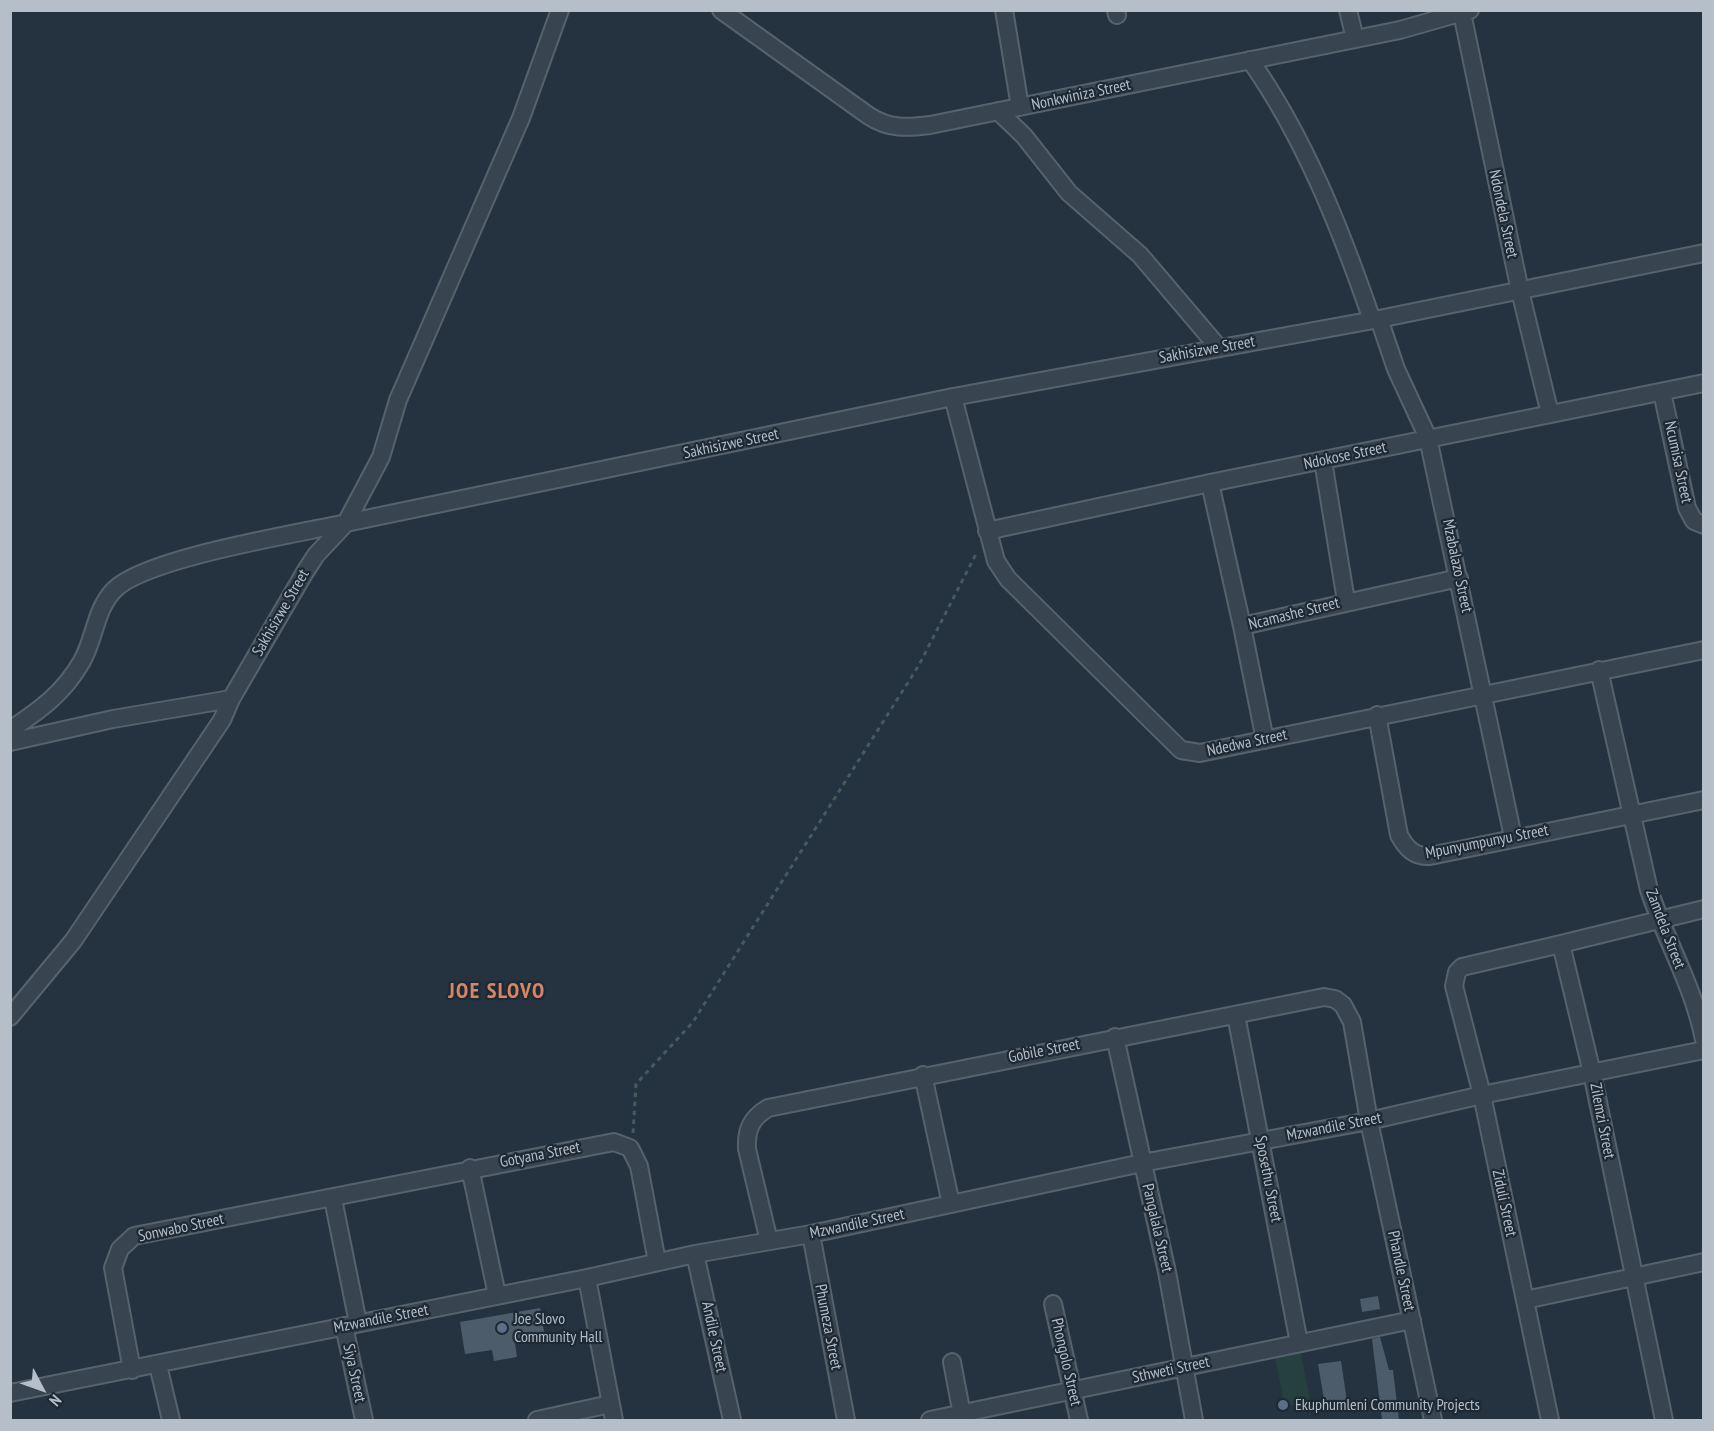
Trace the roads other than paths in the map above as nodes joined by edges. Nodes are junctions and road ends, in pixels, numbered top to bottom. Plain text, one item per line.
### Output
1 (560, 10) edge
2 (722, 10) edge
3 (1004, 10) edge
4 (1348, 10) edge
5 (1466, 12) edge
6 (1355, 39) junction
7 (1250, 60) junction
8 (1020, 107) junction
9 (998, 111) junction
10 (1704, 253) edge
11 (1520, 291) junction
12 (1376, 320) junction
13 (1219, 348) junction
14 (1704, 383) edge
15 (1662, 392) junction
16 (953, 397) junction
17 (1550, 414) junction
18 (1428, 438) junction
19 (1323, 461) junction
20 (1210, 483) junction
21 (346, 524) junction
22 (1704, 525) edge
23 (987, 531) junction
24 (1459, 578) junction
25 (1346, 601) junction
26 (1242, 626) junction
27 (1704, 650) edge
28 (1599, 670) junction
29 (1485, 694) junction
30 (231, 699) junction
31 (1377, 715) junction
32 (10, 730) edge
33 (1265, 740) junction
34 (10, 742) edge
35 (1704, 800) edge
36 (1631, 816) junction
37 (1513, 837) junction
38 (1704, 909) edge
39 (1659, 919) junction
40 (1561, 944) junction
41 (1236, 1014) junction
42 (10, 1017) edge
43 (1115, 1037) junction
44 (1704, 1040) edge
45 (1704, 1050) edge
46 (1593, 1073) junction
47 (923, 1075) junction
48 (1482, 1095) junction
49 (1369, 1121) junction
50 (1261, 1141) junction
51 (1142, 1163) junction
52 (470, 1168) junction
53 (333, 1198) junction
54 (951, 1204) junction
55 (811, 1234) junction
56 (769, 1241) junction
57 (695, 1254) junction
58 (657, 1262) junction
59 (1704, 1262) edge
60 (1633, 1276) junction
61 (588, 1278) junction
62 (497, 1295) junction
63 (1525, 1300) junction
64 (1053, 1304) dead end
65 (1412, 1320) junction
66 (351, 1325) junction
67 (1299, 1343) junction
68 (951, 1362) dead end
69 (158, 1365) junction
70 (1183, 1368) junction
71 (132, 1370) junction
72 (1074, 1391) junction
73 (10, 1393) edge
74 (612, 1412) edge
75 (962, 1418) edge
76 (171, 1420) edge
77 (364, 1420) edge
78 (537, 1420) edge
79 (732, 1420) edge
80 (846, 1420) edge
81 (930, 1420) edge
82 (1079, 1420) edge
83 (1194, 1420) edge
84 (1433, 1420) edge
85 (1550, 1420) edge
86 (1664, 1420) edge

1 - 21 street
2 - 9 street, Nonkwiniza Street
3 - 8 street
4 - 6 street
5 - 6 street, Nonkwiniza Street
5 - 11 street, Ndondela Street
6 - 7 street, Nonkwiniza Street
7 - 8 street, Nonkwiniza Street
7 - 12 street, Mzabalazo Street
8 - 9 street, Nonkwiniza Street
9 - 13 street
10 - 11 street, Sakhisizwe Street
11 - 12 street, Sakhisizwe Street
11 - 17 street, Ndondela Street
12 - 13 street, Sakhisizwe Street
12 - 18 street, Mzabalazo Street
13 - 16 street, Sakhisizwe Street
14 - 15 street, Ndokose Street
15 - 17 street, Ndokose Street
15 - 22 street, Ncumisa Street
16 - 21 street, Sakhisizwe Street
16 - 23 street, Ndedwa Street
17 - 18 street, Ndokose Street
18 - 19 street, Ndokose Street
18 - 24 street, Mzabalazo Street
19 - 20 street, Ndokose Street
19 - 25 street
20 - 23 street, Ndokose Street
20 - 26 street
21 - 30 street, Sakhisizwe Street
21 - 32 street
23 - 33 street, Ndedwa Street
24 - 25 street, Ncamashe Street
24 - 29 street, Mzabalazo Street
25 - 26 street, Ncamashe Street
26 - 33 street, Ncamashe Street
27 - 28 street, Ndedwa Street
28 - 29 street, Ndedwa Street
28 - 36 street, Zamdela Street
29 - 31 street, Ndedwa Street
29 - 37 street, Mzabalazo Street
30 - 34 street
30 - 42 street, Sakhisizwe Street
31 - 33 street, Ndedwa Street
31 - 37 street, Mpunyumpunyu Street
35 - 36 street, Mpunyumpunyu Street
36 - 37 street, Mpunyumpunyu Street
36 - 39 street, Zamdela Street
38 - 39 street
39 - 40 street
39 - 44 street, Zamdela Street
40 - 46 street, Zilemzi Street
40 - 48 street, Ziduli Street
41 - 43 street, Gobile Street
41 - 49 street, Gobile Street
41 - 50 street, Sposethu Street
43 - 47 street, Gobile Street
43 - 51 street, Pangalala Street
45 - 46 street, Mzwandile Street
46 - 48 street, Mzwandile Street
46 - 60 street, Zilemzi Street
47 - 54 street
47 - 56 street, Gobile Street
48 - 49 street, Mzwandile Street
48 - 63 street, Ziduli Street
49 - 50 street, Mzwandile Street
49 - 65 street, Phandle Street
50 - 51 street, Mzwandile Street
50 - 67 street, Sposethu Street
51 - 54 street, Mzwandile Street
51 - 70 street, Pangalala Street
52 - 53 street, Gotyana Street
52 - 58 street, Gotyana Street
52 - 62 street
53 - 66 street, Siya Street
53 - 71 street, Sonwabo Street
54 - 55 street, Mzwandile Street
55 - 56 street, Mzwandile Street
55 - 80 street, Phumeza Street
56 - 57 street, Mzwandile Street
57 - 58 street, Mzwandile Street
57 - 79 street, Andile Street
58 - 61 street, Mzwandile Street
59 - 60 street
60 - 63 street
60 - 86 street, Zilemzi Street
61 - 62 street, Mzwandile Street
61 - 74 street
62 - 66 street, Mzwandile Street
63 - 85 street, Ziduli Street
64 - 72 street, Phongolo Street
65 - 67 street, Sthweti Street
65 - 84 street, Phandle Street
66 - 69 street, Mzwandile Street
66 - 77 street, Siya Street
67 - 70 street, Sthweti Street
68 - 75 street
69 - 71 street, Mzwandile Street
69 - 76 street
70 - 72 street, Sthweti Street
70 - 83 street, Pangalala Street
71 - 73 street, Mzwandile Street
72 - 75 street, Sthweti Street
72 - 82 street, Phongolo Street
74 - 78 street
75 - 81 street, Sthweti Street

